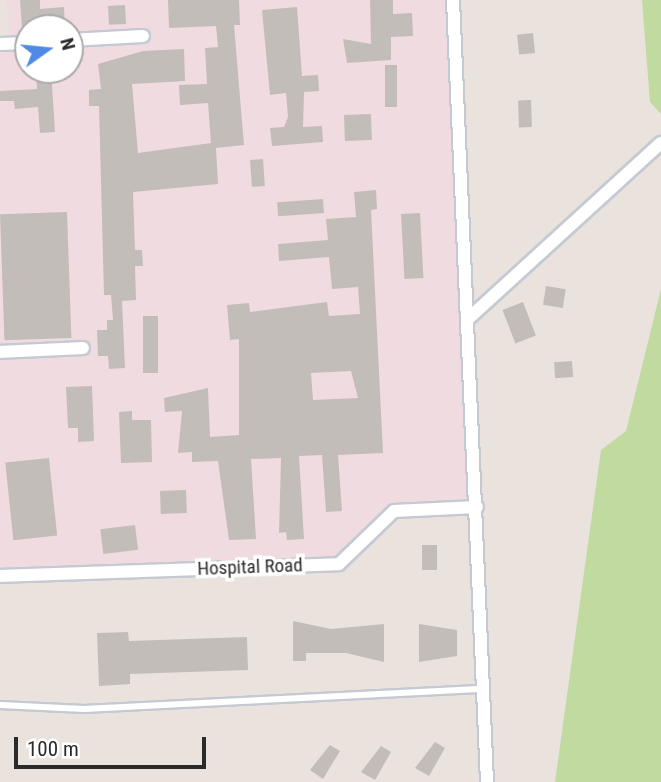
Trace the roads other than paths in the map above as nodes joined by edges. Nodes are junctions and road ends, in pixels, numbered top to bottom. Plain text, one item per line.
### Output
1 (453, 0) edge
2 (143, 36) dead end
3 (84, 39) edge
4 (661, 142) edge
5 (468, 319) junction
6 (83, 348) dead end
7 (0, 352) edge
8 (477, 507) junction
9 (0, 576) edge
10 (484, 688) junction
11 (0, 705) edge
12 (487, 782) edge

1 - 5 street
2 - 3 street
4 - 5 street
5 - 8 street
6 - 7 street
8 - 9 street, Hospital Road
8 - 10 street
10 - 11 lane
10 - 12 street

